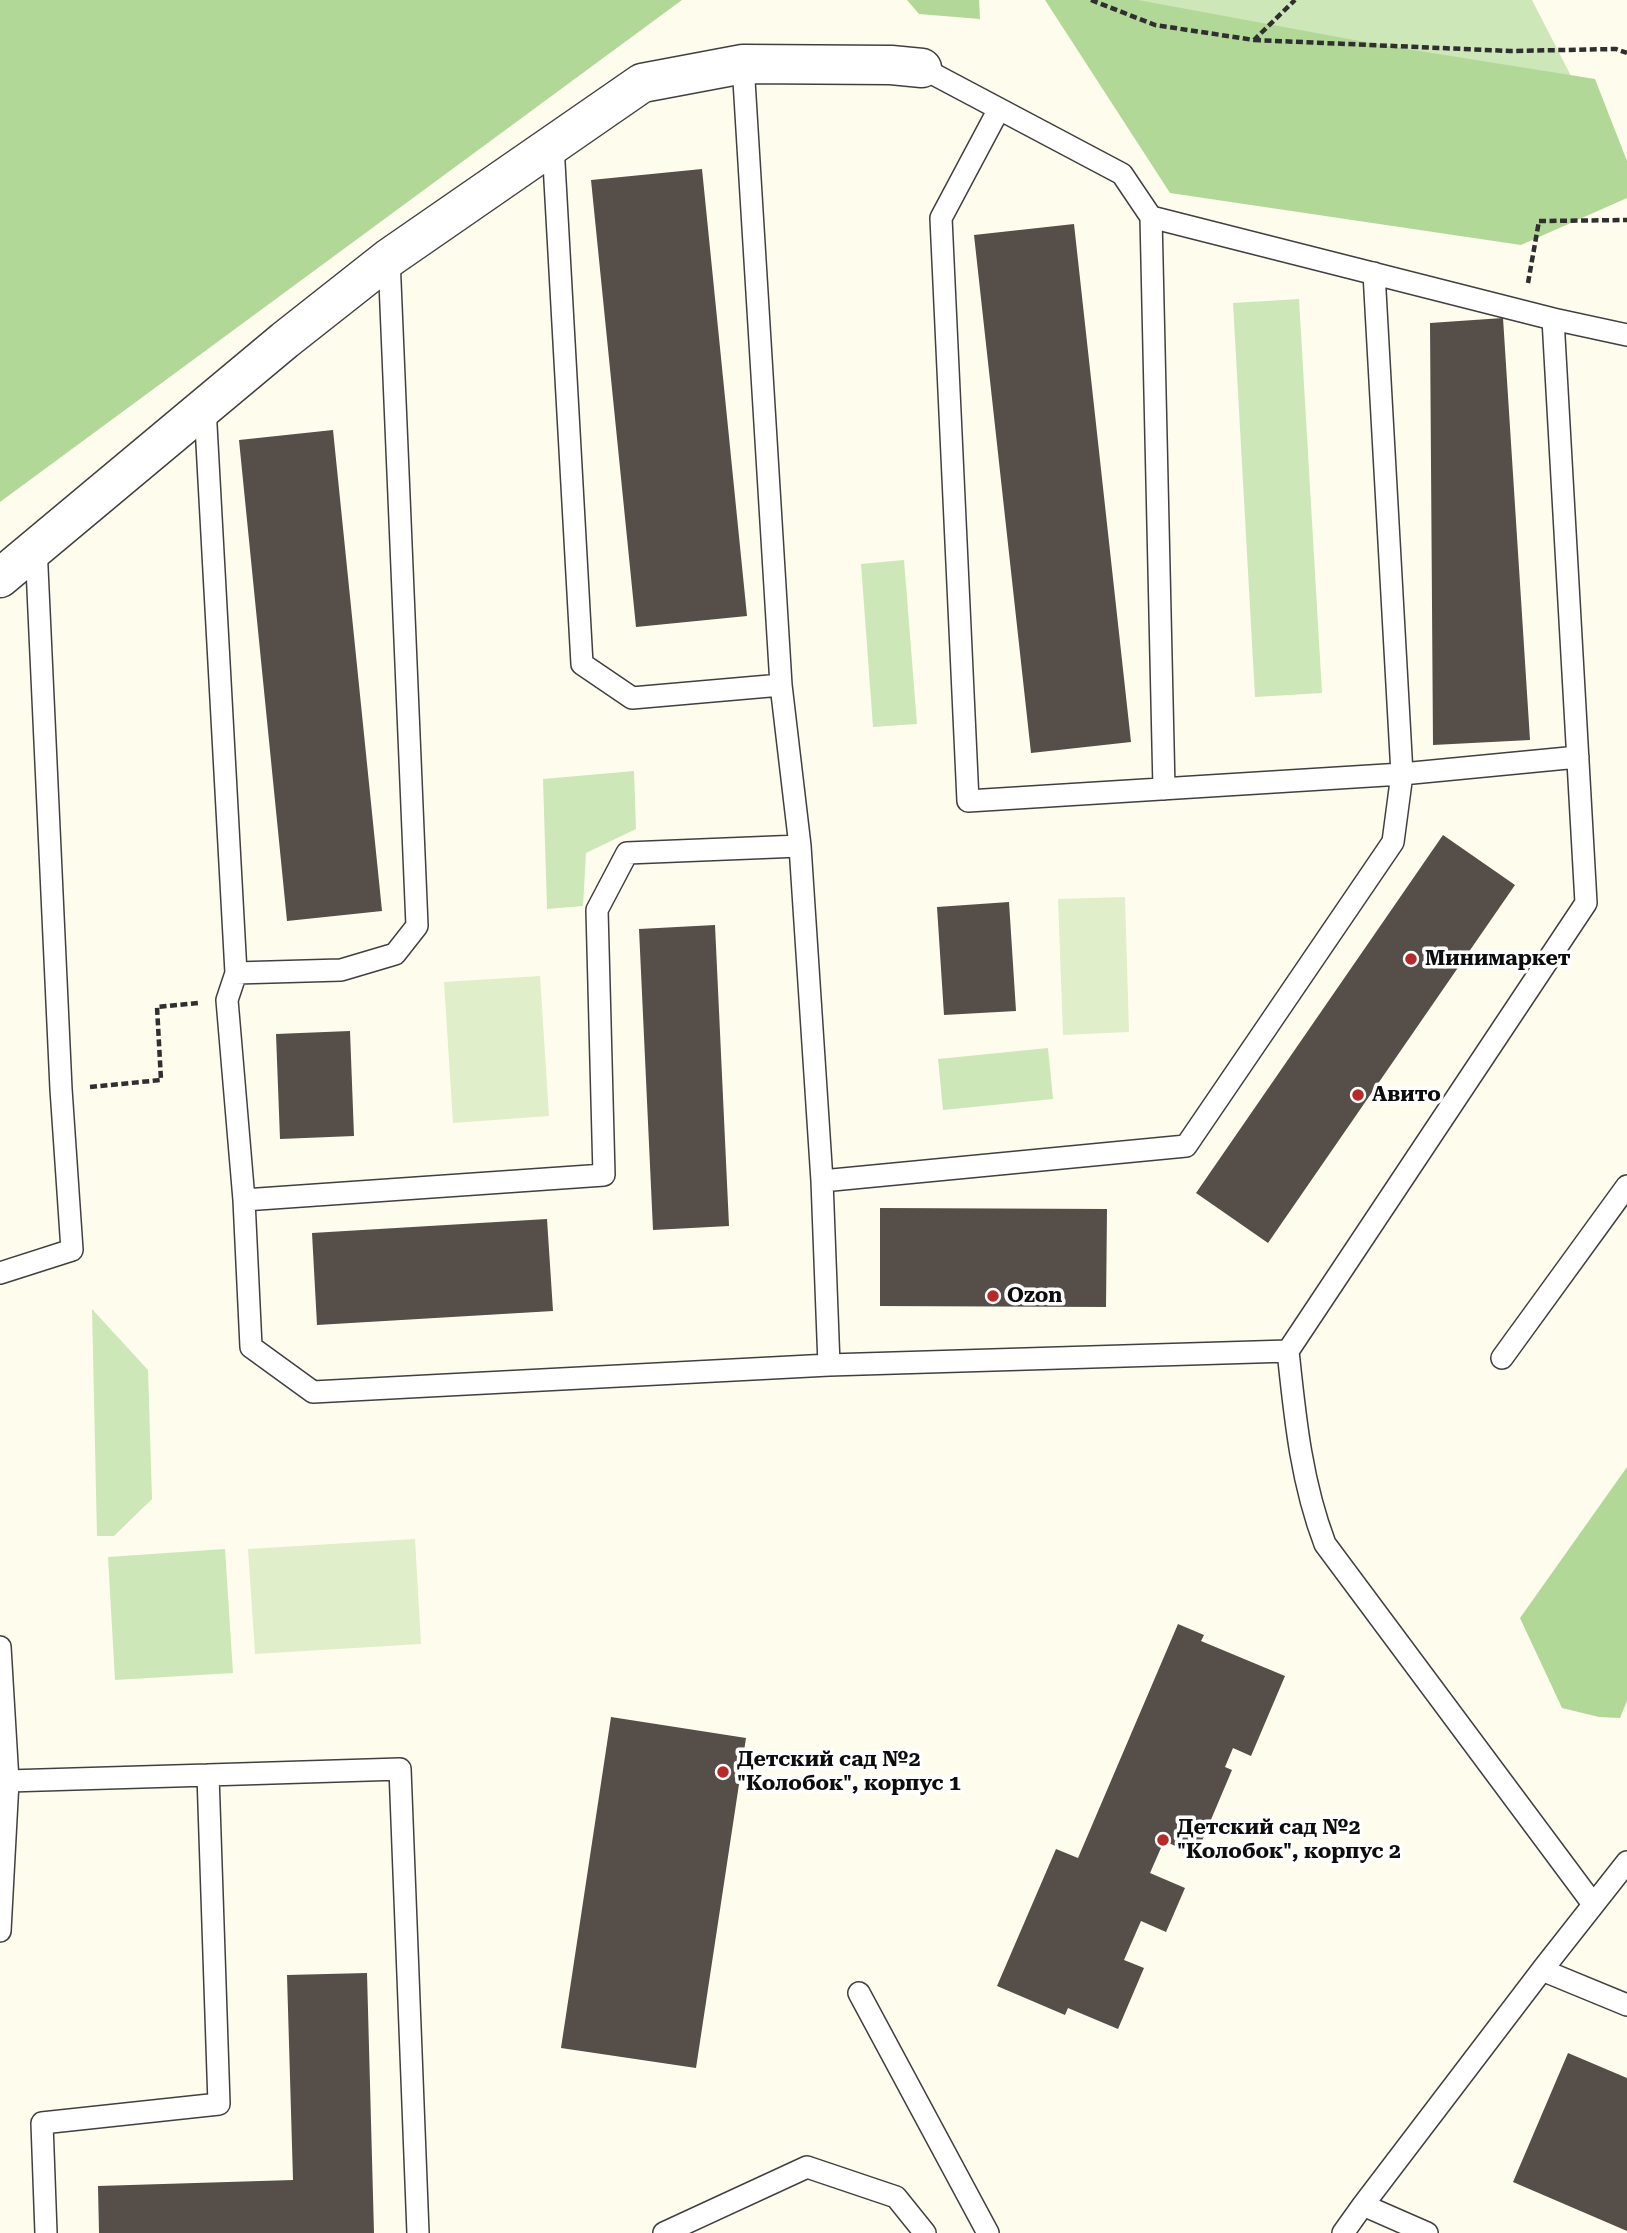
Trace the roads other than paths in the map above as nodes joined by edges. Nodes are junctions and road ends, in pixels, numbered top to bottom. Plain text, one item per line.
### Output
1 (743, 64) junction
2 (922, 68) joint
3 (999, 109) junction
4 (553, 145) junction
5 (1151, 217) junction
6 (389, 258) junction
7 (1374, 273) junction
8 (1553, 319) junction
9 (1627, 335) edge
10 (205, 407) junction
11 (36, 546) junction
12 (0, 578) edge
13 (781, 685) junction
14 (1578, 757) junction
15 (1402, 775) junction
16 (1164, 789) junction
17 (800, 846) junction
18 (236, 973) junction
19 (822, 1181) junction
20 (1627, 1186) edge
21 (244, 1200) junction
22 (0, 1273) edge
23 (1289, 1351) junction
24 (1502, 1358) dead end
25 (829, 1365) junction
26 (0, 1647) edge
27 (208, 1775) junction
28 (8, 1781) junction
29 (1627, 1862) edge
30 (1593, 1904) junction
31 (0, 1931) edge
32 (1542, 1970) junction
33 (859, 1993) dead end
34 (1627, 2005) edge
35 (1363, 2205) junction
36 (46, 2233) edge
37 (418, 2233) edge
38 (664, 2233) edge
39 (925, 2233) edge
40 (988, 2233) edge
41 (1343, 2233) edge
42 (1427, 2233) edge

1 - 2 street
1 - 4 street
1 - 13 lane
2 - 3 lane
3 - 5 lane
3 - 16 lane
4 - 6 street
4 - 13 lane
5 - 7 lane
5 - 16 lane
6 - 10 street
6 - 18 lane
7 - 8 lane
7 - 15 lane
8 - 9 lane
8 - 14 lane
10 - 11 street
10 - 18 lane
11 - 12 street
11 - 22 lane
13 - 17 lane
14 - 15 lane
14 - 23 lane
15 - 16 lane
15 - 19 lane
17 - 19 lane
17 - 21 lane
18 - 21 lane
19 - 25 lane
20 - 24 lane
21 - 25 lane
23 - 25 lane
23 - 30 lane
26 - 28 lane
27 - 28 lane
27 - 36 lane
27 - 37 lane
28 - 31 lane
29 - 30 lane
30 - 32 lane
32 - 34 lane
32 - 35 lane
33 - 40 lane
35 - 41 lane
35 - 42 lane
38 - 39 lane

